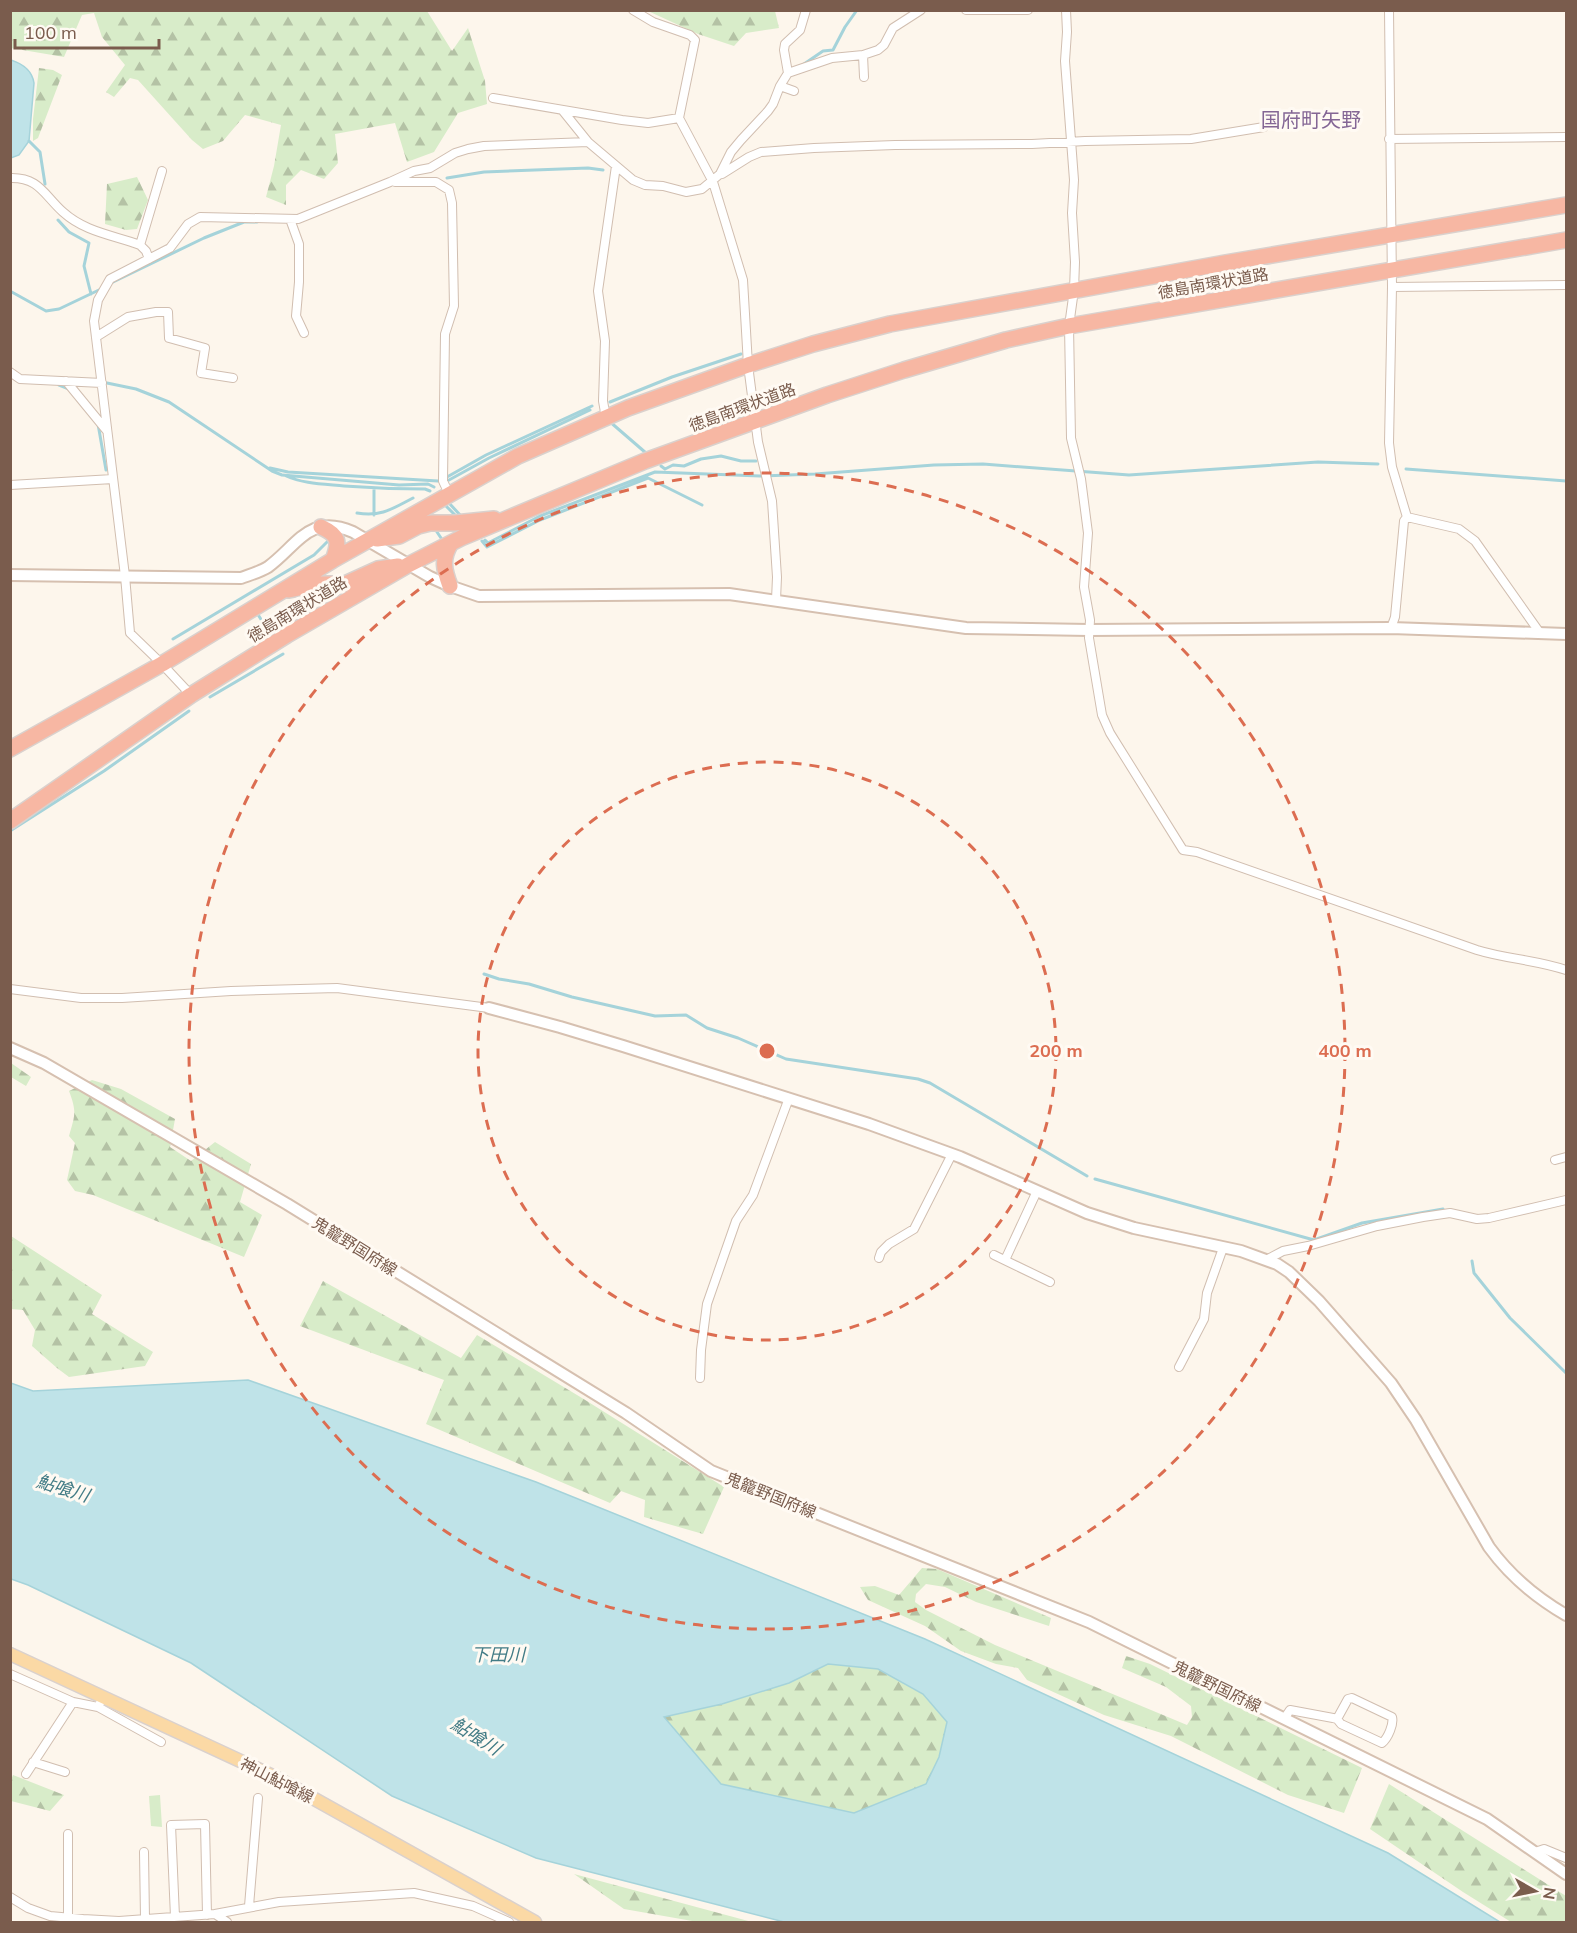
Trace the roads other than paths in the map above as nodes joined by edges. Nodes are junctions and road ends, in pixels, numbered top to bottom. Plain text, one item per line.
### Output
1 (633, 10) edge
2 (806, 10) edge
3 (921, 10) edge
4 (966, 10) edge
5 (1028, 10) edge
6 (1066, 10) edge
7 (1389, 10) edge
8 (863, 55) junction
9 (788, 73) junction
10 (864, 77) dead end
11 (780, 86) junction
12 (794, 91) dead end
13 (493, 98) dead end
14 (563, 111) junction
15 (679, 118) junction
16 (1264, 127) dead end
17 (1566, 137) edge
18 (1389, 140) junction
19 (588, 142) junction
20 (1071, 142) junction
21 (616, 166) junction
22 (162, 171) dead end
23 (720, 174) junction
24 (10, 178) edge
25 (713, 182) junction
26 (390, 183) junction
27 (1566, 205) edge
28 (290, 219) junction
29 (1391, 234) junction
30 (1566, 240) edge
31 (140, 245) junction
32 (149, 258) junction
33 (1392, 269) junction
34 (1566, 285) edge
35 (1392, 287) junction
36 (1074, 290) junction
37 (1069, 326) junction
38 (304, 333) dead end
39 (96, 337) junction
40 (748, 365) junction
41 (11, 373) edge
42 (234, 378) dead end
43 (66, 381) junction
44 (102, 383) junction
45 (606, 418) junction
46 (756, 422) junction
47 (107, 431) junction
48 (113, 479) junction
49 (10, 484) edge
50 (449, 494) junction
51 (1407, 517) junction
52 (509, 518) junction
53 (321, 527) junction
54 (369, 541) junction
55 (451, 543) junction
56 (333, 560) junction
57 (408, 565) junction
58 (10, 575) edge
59 (125, 576) junction
60 (450, 586) junction
61 (277, 592) junction
62 (776, 600) junction
63 (1391, 628) junction
64 (1089, 630) junction
65 (1540, 633) junction
66 (1566, 634) edge
67 (162, 664) junction
68 (190, 695) junction
69 (10, 750) edge
70 (10, 821) edge
71 (1566, 970) edge
72 (10, 989) edge
73 (489, 1008) joint
74 (10, 1048) edge
75 (789, 1098) junction
76 (952, 1154) junction
77 (1566, 1157) edge
78 (1555, 1160) dead end
79 (1037, 1191) junction
80 (1566, 1200) edge
81 (1224, 1248) junction
82 (994, 1255) dead end
83 (879, 1258) dead end
84 (1005, 1260) junction
85 (1266, 1260) junction
86 (1050, 1282) dead end
87 (1179, 1367) dead end
88 (700, 1378) dead end
89 (1566, 1615) edge
90 (10, 1654) edge
91 (10, 1674) edge
92 (73, 1702) junction
93 (100, 1702) junction
94 (1284, 1719) junction
95 (1337, 1719) junction
96 (161, 1742) dead end
97 (33, 1762) junction
98 (65, 1773) dead end
99 (26, 1774) dead end
100 (258, 1798) dead end
101 (68, 1834) dead end
102 (144, 1852) dead end
103 (1535, 1852) junction
104 (1566, 1858) edge
105 (1566, 1874) edge
106 (10, 1897) edge
107 (249, 1906) junction
108 (211, 1914) junction
109 (175, 1917) junction
110 (68, 1918) junction
111 (145, 1919) junction
112 (133, 1923) edge
113 (227, 1923) edge
114 (508, 1923) edge
115 (535, 1923) edge

1 - 15 street
2 - 9 street
3 - 8 street
4 - 5 street
6 - 20 street
7 - 18 street
8 - 9 street
8 - 10 street
9 - 11 street
11 - 12 street
11 - 23 street
13 - 14 street
14 - 15 street
14 - 19 street
15 - 25 street
16 - 20 street
17 - 18 street
18 - 29 street
19 - 21 street
19 - 26 street
20 - 23 street
20 - 36 street
21 - 25 street
21 - 45 street
22 - 31 street
23 - 25 street
24 - 31 street
25 - 40 street
26 - 28 street
26 - 50 street
27 - 29 highway, 徳島南環状道路
28 - 32 street
28 - 38 street
29 - 33 street
29 - 36 highway, 徳島南環状道路
30 - 33 highway, 徳島南環状道路
31 - 32 street
32 - 39 street
33 - 35 street
33 - 37 highway, 徳島南環状道路
34 - 35 street
35 - 51 street
36 - 37 street
36 - 40 highway, 徳島南環状道路
37 - 46 highway, 徳島南環状道路
37 - 64 street
39 - 42 street
39 - 44 street
40 - 45 highway, 徳島南環状道路
40 - 46 street
41 - 43 street
43 - 44 street
43 - 47 street
44 - 47 street
45 - 50 highway, 徳島南環状道路
46 - 52 highway, 徳島南環状道路
46 - 62 street
47 - 48 street
48 - 49 street
48 - 59 street
50 - 54 highway, 徳島南環状道路
51 - 63 street
51 - 65 street
52 - 54 highway
52 - 55 highway, 徳島南環状道路
53 - 54 street
53 - 56 highway
53 - 59 street
54 - 56 highway, 徳島南環状道路
54 - 57 street
55 - 57 highway, 徳島南環状道路
55 - 60 highway
56 - 61 highway, 徳島南環状道路
57 - 60 street
57 - 61 highway
57 - 68 highway, 徳島南環状道路
58 - 59 street
59 - 67 street
60 - 62 street
61 - 67 highway, 徳島南環状道路
62 - 64 street
63 - 64 street
63 - 65 street
64 - 71 street
65 - 66 street
67 - 68 street
67 - 69 highway, 徳島南環状道路
68 - 70 highway, 徳島南環状道路
72 - 73 street
73 - 75 street
74 - 94 street, 鬼籠野国府線
75 - 76 street
75 - 88 street
76 - 79 street
76 - 83 street
77 - 78 street
79 - 81 street
79 - 84 street
80 - 85 street
81 - 85 street
81 - 87 street
82 - 84 street
84 - 86 street
85 - 89 street
90 - 93 main road, 神山鮎喰線
91 - 92 street
92 - 93 street
92 - 97 street
93 - 96 street
93 - 115 main road, 神山鮎喰線
94 - 95 street
94 - 103 street, 鬼籠野国府線
95 - 95 street
97 - 98 street
97 - 99 street
100 - 107 street
101 - 110 street
102 - 111 street
103 - 104 street
103 - 105 street, 鬼籠野国府線
106 - 110 street
107 - 108 street
107 - 114 street
108 - 109 street
108 - 109 street
108 - 113 street
109 - 111 street
110 - 111 street
111 - 112 street

